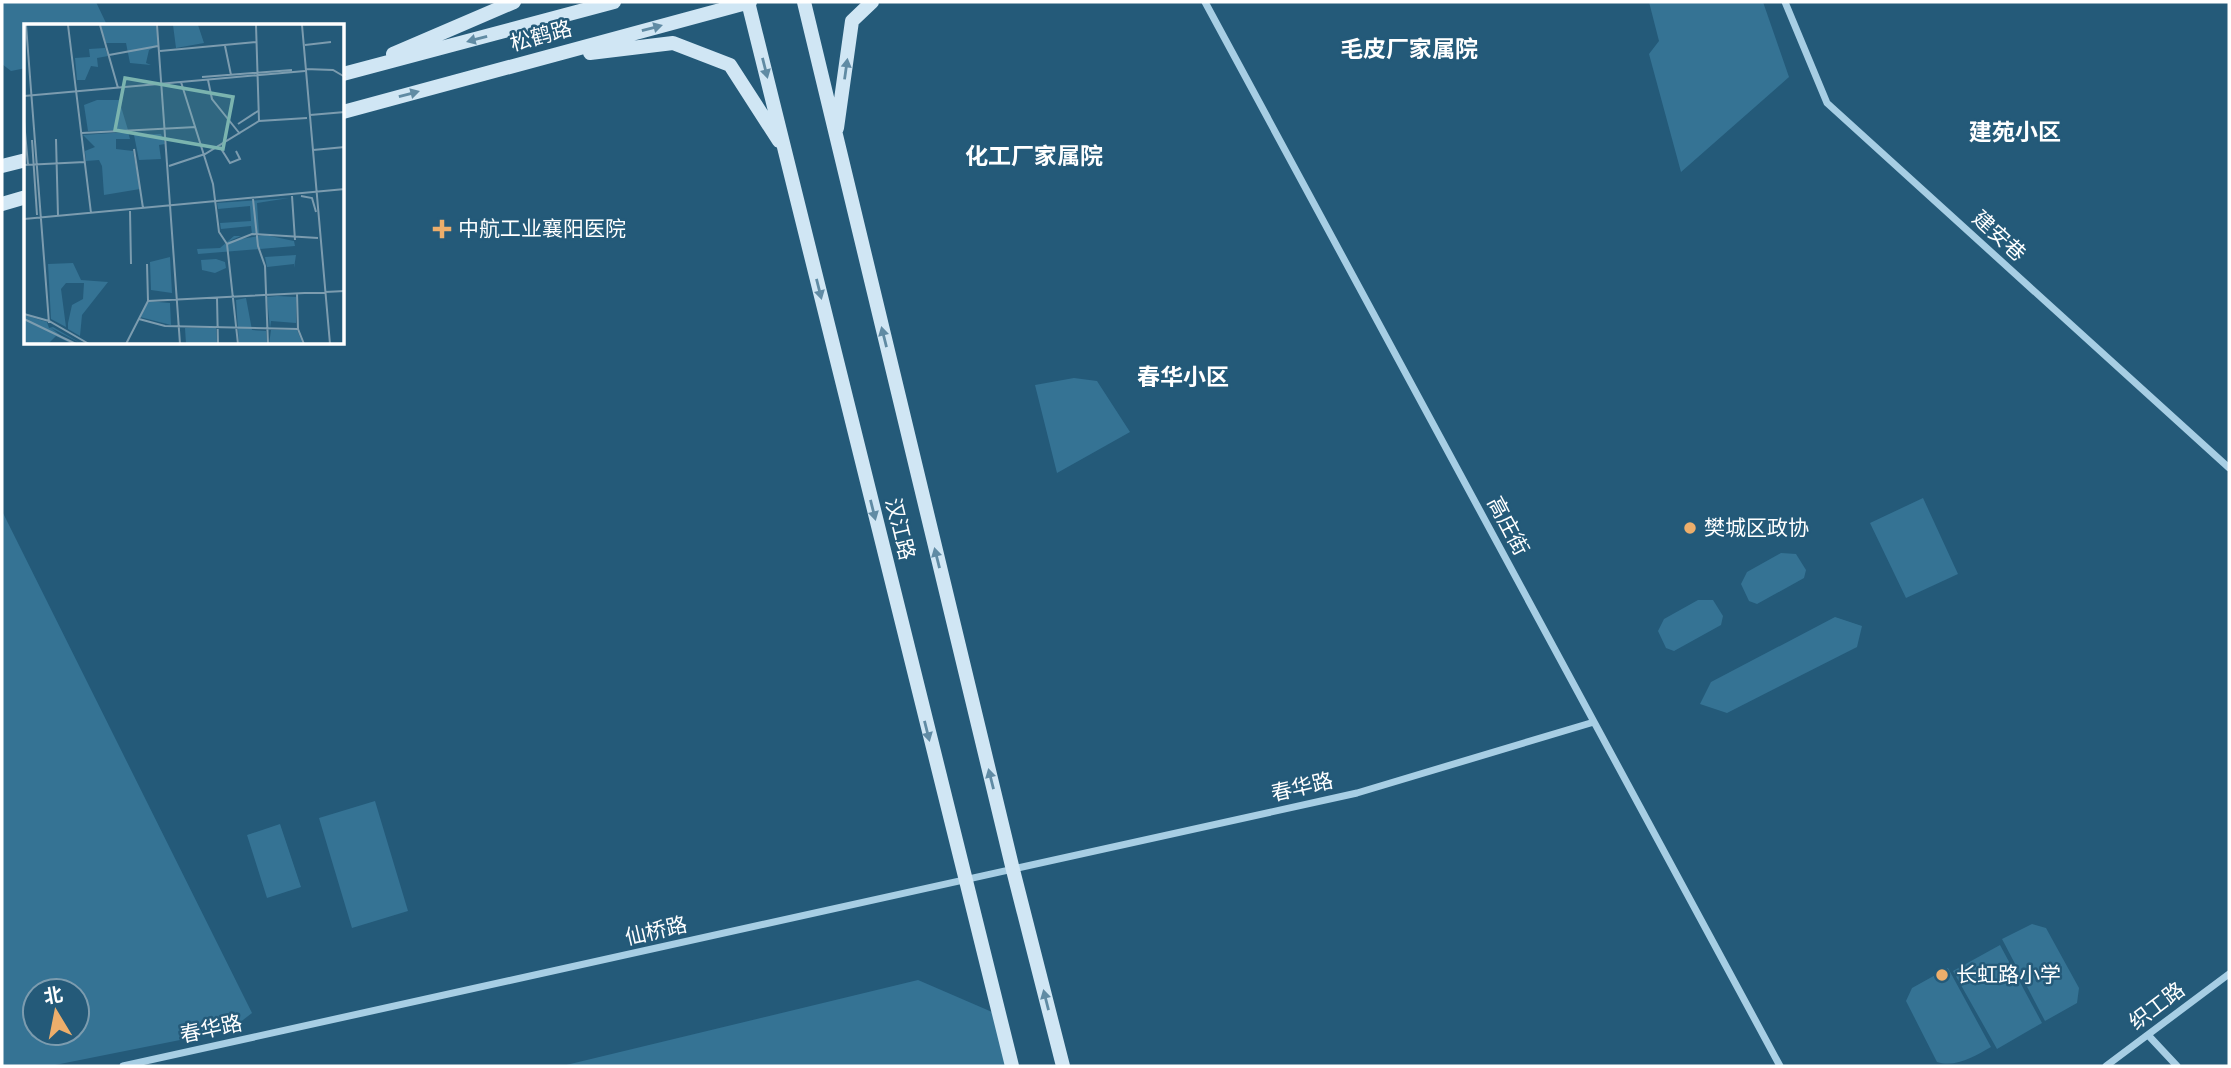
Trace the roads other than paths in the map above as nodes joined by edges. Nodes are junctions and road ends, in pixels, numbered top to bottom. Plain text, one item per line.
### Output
1 (513, 2) edge
2 (614, 2) edge
3 (749, 2) edge
4 (804, 2) edge
5 (872, 2) edge
6 (1205, 2) edge
7 (1785, 2) edge
8 (540, 58) junction
9 (345, 74) edge
10 (345, 110) edge
11 (836, 136) junction
12 (785, 150) junction
13 (24, 160) edge
14 (2, 166) edge
15 (24, 198) edge
16 (2, 204) edge
17 (2229, 468) edge
18 (1594, 722) junction
19 (1013, 870) junction
20 (964, 881) junction
21 (2229, 974) edge
22 (307, 1027) joint
23 (2148, 1035) junction
24 (123, 1066) edge
25 (1012, 1066) edge
26 (1063, 1066) edge
27 (1780, 1066) edge
28 (2106, 1066) edge
29 (2177, 1066) edge

1 - 9 main road
2 -> 9 main road, 松鹤路
8 -> 3 main road, 松鹤路
3 -> 12 main road, 汉江路
4 - 11 main road, 汉江路
11 -> 5 main road
6 - 18 street, 高庄街
7 - 17 street, 建安巷
10 -> 8 main road, 松鹤路
8 - 12 main road
19 -> 11 main road, 汉江路
12 -> 20 main road, 汉江路
13 - 14 main road
15 - 16 main road
18 - 19 street, 春华路
18 - 27 street, 高庄街
19 - 20 street, 仙桥路
26 -> 19 main road, 汉江路
20 - 22 street, 仙桥路
20 - 25 main road, 汉江路
21 - 23 street, 织工路
22 - 24 street, 春华路
23 - 28 street, 织工路
23 - 29 street

